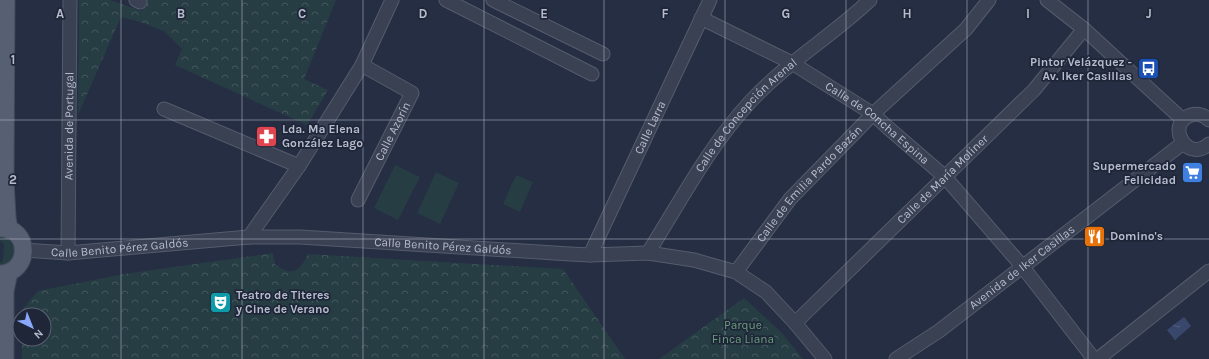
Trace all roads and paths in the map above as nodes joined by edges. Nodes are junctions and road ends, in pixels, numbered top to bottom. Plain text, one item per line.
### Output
1 (6, 0) edge
2 (70, 0) edge
3 (446, 0) edge
4 (493, 0) edge
5 (710, 0) edge
6 (870, 0) edge
7 (989, 0) edge
8 (1047, 0) edge
9 (387, 2) edge
10 (701, 18) junction
11 (1084, 29) junction
12 (603, 54) dead end
13 (792, 64) junction
14 (362, 65) junction
15 (592, 74) dead end
16 (164, 109) dead end
17 (873, 114) junction
18 (1183, 120) junction
19 (1209, 120) edge
20 (1183, 143) junction
21 (1209, 145) edge
22 (299, 166) junction
23 (945, 177) junction
24 (358, 200) dead end
25 (5, 229) edge
26 (249, 237) junction
27 (24, 250) junction
28 (68, 253) junction
29 (648, 253) junction
30 (590, 255) junction
31 (1022, 266) junction
32 (1209, 271) edge
33 (736, 272) junction
34 (5, 273) edge
35 (795, 323) junction
36 (5, 359) edge
37 (825, 359) edge
38 (896, 359) edge
39 (1094, 359) edge
40 (1098, 359) edge

1 - 25 main road
2 - 28 street, Avenida de Portugal
3 - 15 street
4 - 12 street
5 - 10 street, Calle Larra
6 - 13 street, Calle de Concepción Arenal
7 - 17 street, Calle de Emilia Pardo Bazán
8 - 11 street
9 - 14 street
10 - 13 street, Calle de Concha Espina
10 - 30 street, Calle Larra
11 - 18 street
11 - 23 street, Calle de María Moliner
13 - 17 street, Calle de Concha Espina
13 - 29 street, Calle de Concepción Arenal
14 - 22 street
14 - 24 street, Calle Azorín
16 - 22 street
17 - 23 street, Calle de Concha Espina
17 - 33 street, Calle de Emilia Pardo Bazán
18 - 19 street
18 - 20 street
20 - 21 street
20 - 31 street, Avenida de Iker Casillas
22 - 26 street
23 - 31 street, Calle de Concha Espina
23 - 35 street, Calle de María Moliner
25 - 27 main road
26 - 28 street, Calle Benito Pérez Galdós
26 - 30 street, Calle Benito Pérez Galdós
27 - 28 street, Calle Benito Pérez Galdós
27 - 34 main road
29 - 30 street, Calle Benito Pérez Galdós
29 - 33 street, Calle Benito Pérez Galdós
31 - 38 street, Avenida de Iker Casillas
31 - 39 street, Calle de Concha Espina
32 - 40 street
33 - 35 street, Calle Benito Pérez Galdós
34 - 36 main road
35 - 37 street, Calle Benito Pérez Galdós

